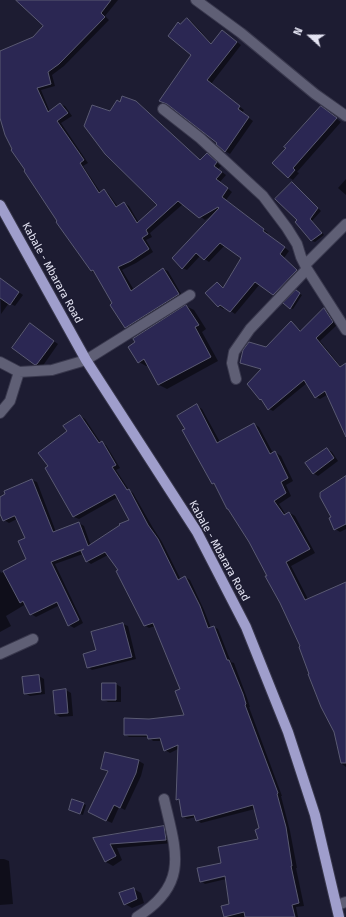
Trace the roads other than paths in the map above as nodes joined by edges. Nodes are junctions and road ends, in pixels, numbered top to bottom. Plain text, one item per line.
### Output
1 (196, 0) edge
2 (164, 109) dead end
3 (346, 116) edge
4 (0, 205) edge
5 (346, 224) edge
6 (306, 267) junction
7 (190, 295) dead end
8 (346, 330) edge
9 (86, 360) junction
10 (0, 362) edge
11 (19, 372) junction
12 (236, 379) dead end
13 (0, 413) edge
14 (33, 639) dead end
15 (0, 654) edge
16 (164, 800) dead end
17 (342, 904) edge
18 (137, 917) edge
19 (339, 917) edge

1 - 3 street
2 - 6 street
4 - 9 main road, Kabale - Mbarara Road
5 - 6 street
6 - 8 street
6 - 12 street
7 - 9 street
9 - 11 street
9 - 17 main road, Kabale - Mbarara Road
10 - 11 street
11 - 13 street
14 - 15 street
16 - 18 street
17 - 19 main road, Kabale - Mbarara Road

